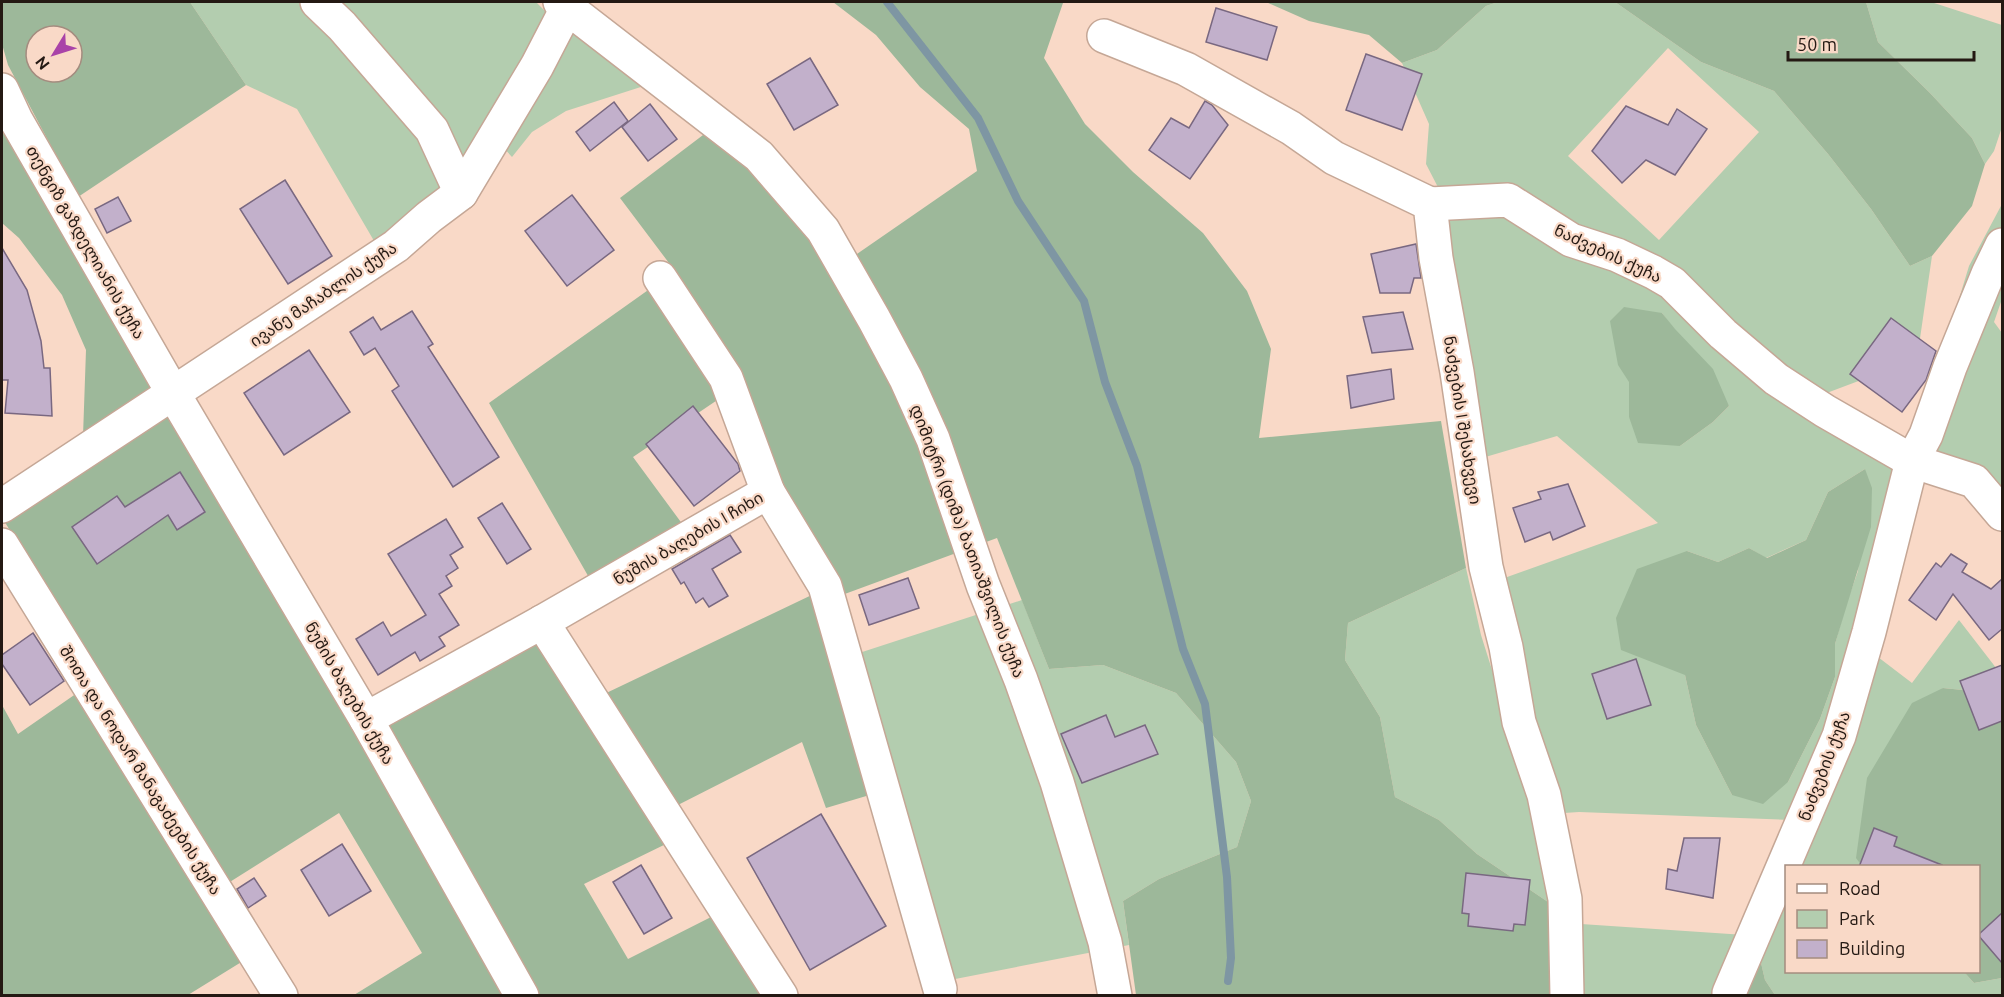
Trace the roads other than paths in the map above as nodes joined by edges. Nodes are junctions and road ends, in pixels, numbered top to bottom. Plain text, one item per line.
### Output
1 (316, 2) edge
2 (563, 5) edge
3 (1104, 36) dead end
4 (2, 90) edge
5 (461, 193) junction
6 (1430, 204) junction
7 (2002, 245) edge
8 (660, 278) dead end
9 (173, 393) junction
10 (1912, 460) junction
11 (768, 492) junction
12 (2, 506) edge
13 (2002, 514) edge
14 (2, 545) edge
15 (542, 622) junction
16 (366, 719) junction
17 (940, 989) dead end
18 (1729, 993) dead end
19 (280, 996) edge
20 (522, 996) edge
21 (781, 996) edge
22 (1115, 996) edge
23 (1567, 996) edge

1 - 5 street
2 - 5 street, ივანე მაჩაბლის ქუჩა
2 - 22 street, დიმიტრი (დიმა) ბათიაშვილის ქუჩა
3 - 6 street
4 - 9 street, თენგიზ გაზდელიანის ქუჩა
5 - 9 street, ივანე მაჩაბლის ქუჩა
6 - 10 street, ნაძვების ქუჩა
6 - 23 street, ნაძვების I შესახვევი
7 - 10 street
8 - 11 street
9 - 12 street, ივანე მაჩაბლის ქუჩა
9 - 16 street, ნუშის ბაღების ქუჩა
10 - 13 street, ნაძვების ქუჩა
10 - 18 street, ნაძვების ქუჩა
11 - 15 street, ნუშის ბაღების I ჩიხი
11 - 17 street, ნუშის ბაღების I ჩიხი
14 - 19 street, შოთა და ნოდარ მანაგაძეების ქუჩა
15 - 16 street, ნუშის ბაღების I ჩიხი
15 - 21 street
16 - 20 street, ნუშის ბაღების ქუჩა

